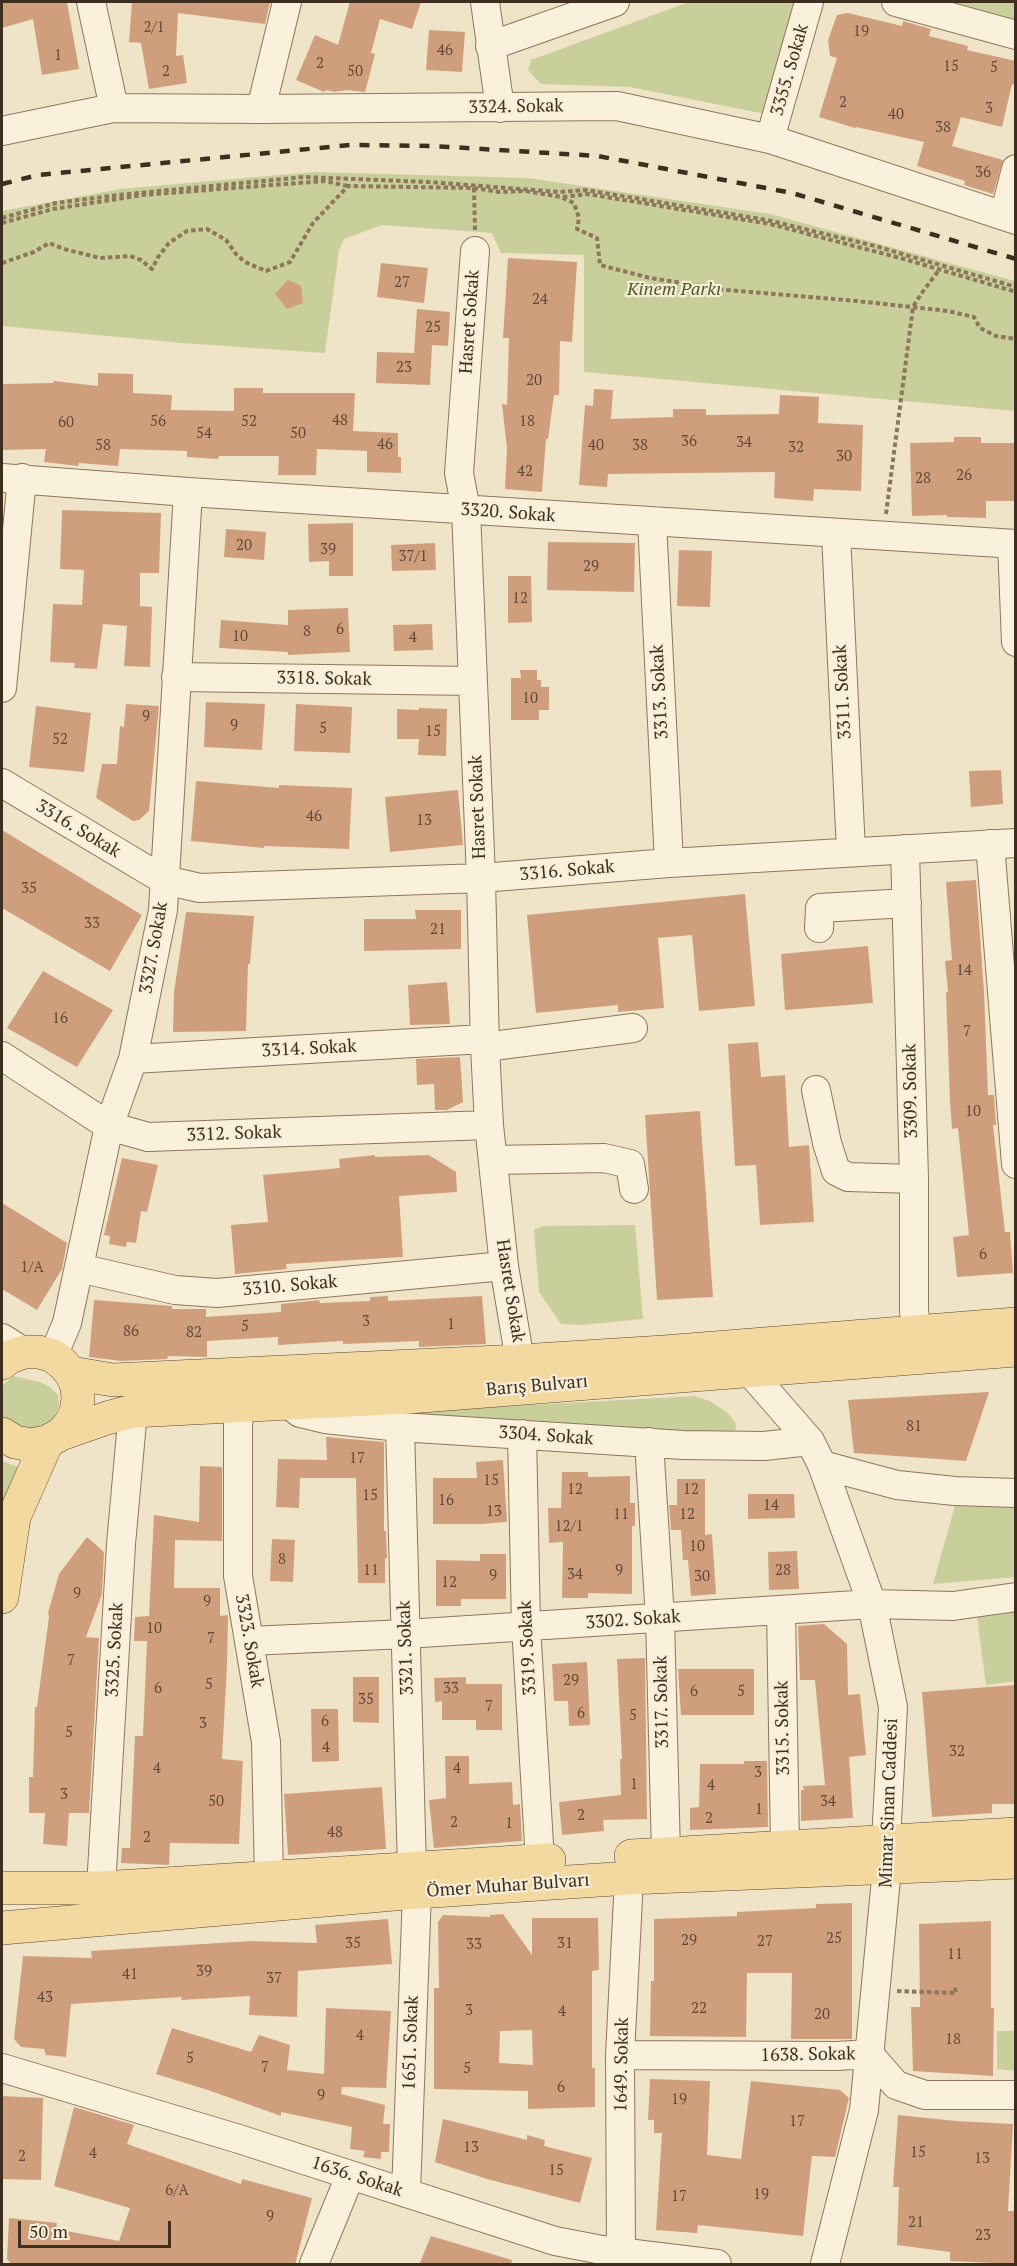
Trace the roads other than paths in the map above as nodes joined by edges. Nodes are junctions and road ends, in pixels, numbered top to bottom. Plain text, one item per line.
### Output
1 (91, 2) edge
2 (286, 2) edge
3 (485, 2) edge
4 (615, 2) edge
5 (809, 2) edge
6 (896, 2) edge
7 (1016, 35) edge
8 (490, 46) junction
9 (114, 108) junction
10 (500, 108) junction
11 (261, 109) junction
12 (2, 131) edge
13 (770, 138) junction
14 (1016, 169) edge
15 (1010, 218) edge
16 (475, 252) road end
17 (12, 478) edge
18 (188, 492) junction
19 (466, 510) junction
20 (652, 521) junction
21 (836, 533) junction
22 (1014, 544) edge
23 (1016, 642) edge
24 (176, 677) junction
25 (473, 681) junction
26 (2, 688) edge
27 (2, 783) edge
28 (1003, 843) edge
29 (905, 849) junction
30 (851, 852) junction
31 (669, 863) junction
32 (481, 878) junction
33 (164, 880) junction
34 (907, 903) junction
35 (819, 928) dead end
36 (633, 1028) dead end
37 (484, 1043) junction
38 (2, 1056) edge
39 (133, 1059) junction
40 (816, 1090) dead end
41 (489, 1125) junction
42 (109, 1126) junction
43 (493, 1160) junction
44 (1016, 1164) edge
45 (914, 1179) junction
46 (634, 1189) dead end
47 (504, 1266) junction
48 (79, 1268) junction
49 (1016, 1324) edge
50 (917, 1333) junction
51 (1016, 1350) edge
52 (30, 1356) edge
53 (520, 1361) junction
54 (749, 1371) junction
55 (287, 1403) junction
56 (241, 1405) junction
57 (134, 1411) junction
58 (400, 1427) junction
59 (2, 1434) edge
60 (522, 1434) junction
61 (54, 1438) junction
62 (649, 1442) junction
63 (816, 1454) junction
64 (1016, 1492) edge
65 (2, 1597) edge
66 (1016, 1597) edge
67 (872, 1604) junction
68 (781, 1610) junction
69 (660, 1618) junction
70 (526, 1626) junction
71 (406, 1634) junction
72 (249, 1641) junction
73 (1016, 1834) edge
74 (785, 1846) junction
75 (666, 1854) junction
76 (886, 1854) junction
77 (540, 1861) junction
78 (1016, 1862) edge
79 (269, 1877) junction
80 (629, 1878) junction
81 (414, 1880) junction
82 (2, 1888) edge
83 (101, 1888) junction
84 (2, 1928) edge
85 (869, 2054) junction
86 (620, 2055) junction
87 (2, 2068) edge
88 (1016, 2096) edge
89 (350, 2176) junction
90 (406, 2193) junction
91 (621, 2253) junction
92 (314, 2265) edge
93 (717, 2265) edge
94 (825, 2265) edge

1 - 9 street
2 - 11 street
3 - 8 street
4 - 8 street
5 - 13 street, 3355. Sokak
6 - 7 street
8 - 10 street
9 - 11 street, 3324. Sokak
9 - 12 street, 3324. Sokak
10 - 11 street, 3324. Sokak
10 - 13 street, 3324. Sokak
13 - 15 street, 3324. Sokak
14 - 15 street
16 - 19 street, Hasret Sokak
17 - 18 street, 3320. Sokak
17 - 26 street
18 - 19 street, 3320. Sokak
18 - 24 street, 3327. Sokak
19 - 20 street, 3320. Sokak
19 - 25 street, Hasret Sokak
20 - 21 street, 3320. Sokak
20 - 31 street, 3313. Sokak
21 - 22 street, 3320. Sokak
21 - 30 street, 3311. Sokak
22 - 23 street
24 - 25 street, 3318. Sokak
24 - 33 street, 3327. Sokak
25 - 32 street, Hasret Sokak
27 - 33 street, 3316. Sokak
28 - 29 street, 3316. Sokak
28 - 44 street
29 - 30 street, 3316. Sokak
29 - 34 street, 3309. Sokak
30 - 31 street, 3316. Sokak
31 - 32 street, 3316. Sokak
32 - 33 street, 3316. Sokak
32 - 37 street, Hasret Sokak
33 - 39 street, 3327. Sokak
34 - 35 street
34 - 45 street, 3309. Sokak
36 - 37 street, 3314. Sokak
37 - 39 street, 3314. Sokak
37 - 41 street, Hasret Sokak
38 - 42 street, 3312. Sokak
39 - 42 street, 3327. Sokak
40 - 45 street
41 - 42 street, 3312. Sokak
41 - 43 street, Hasret Sokak
42 - 48 street, 3327. Sokak
43 - 46 street
43 - 47 street, Hasret Sokak
45 - 50 street, 3309. Sokak
47 - 48 street, 3310. Sokak
47 - 53 street, Hasret Sokak
48 - 52 street, 3327. Sokak
49 - 50 main road, Barış Bulvarı
50 - 53 main road, Barış Bulvarı
51 - 54 main road, Barış Bulvarı
52 - 53 main road, Barış Bulvarı
52 - 61 main road
54 - 55 main road, Barış Bulvarı
54 - 63 street, Mimar Sinan Caddesi
55 - 56 main road, Barış Bulvarı
55 - 58 street, 3304. Sokak
56 - 57 main road, Barış Bulvarı
56 - 72 street, 3323. Sokak
57 - 61 main road, Barış Bulvarı
57 - 83 street, 3325. Sokak
58 - 60 street, 3304. Sokak
58 - 71 street, 3321. Sokak
59 - 61 main road, Barış Bulvarı
60 - 62 street, 3304. Sokak
60 - 70 street, 3319. Sokak
61 - 65 main road
62 - 63 street, 3304. Sokak
62 - 69 street, 3317. Sokak
63 - 64 street, 3304. Sokak
63 - 67 street, Mimar Sinan Caddesi
66 - 67 street, 3302. Sokak
67 - 68 street, 3302. Sokak
67 - 76 street, Mimar Sinan Caddesi
68 - 69 street, 3302. Sokak
68 - 74 street, 3315. Sokak
69 - 70 street, 3302. Sokak
69 - 75 street, 3317. Sokak
70 - 71 street, 3302. Sokak
70 - 77 street, 3319. Sokak
71 - 72 street, 3302. Sokak
71 - 81 street, 3321. Sokak
72 - 79 street, 3323. Sokak
73 - 76 main road, Ömer Muhar Bulvarı
74 - 75 main road, Ömer Muhar Bulvarı
74 - 76 main road, Ömer Muhar Bulvarı
75 - 77 main road, Ömer Muhar Bulvarı
76 - 78 main road, Ömer Muhar Bulvarı
76 - 80 main road, Ömer Muhar Bulvarı
76 - 85 street, Mimar Sinan Caddesi
77 - 81 main road, Ömer Muhar Bulvarı
79 - 81 main road, Ömer Muhar Bulvarı
79 - 83 main road, Ömer Muhar Bulvarı
80 - 81 main road, Ömer Muhar Bulvarı
80 - 86 street, 1649. Sokak
81 - 84 main road, Ömer Muhar Bulvarı
81 - 90 street, 1651. Sokak
82 - 83 main road, Ömer Muhar Bulvarı
85 - 86 street, 1638. Sokak
85 - 88 street, 1638. Sokak
85 - 94 street, Mimar Sinan Caddesi
86 - 91 street, 1649. Sokak
87 - 89 street, 1636. Sokak
89 - 90 street, 1636. Sokak
89 - 92 street
90 - 91 street, 1636. Sokak
91 - 93 street, 1636. Sokak

